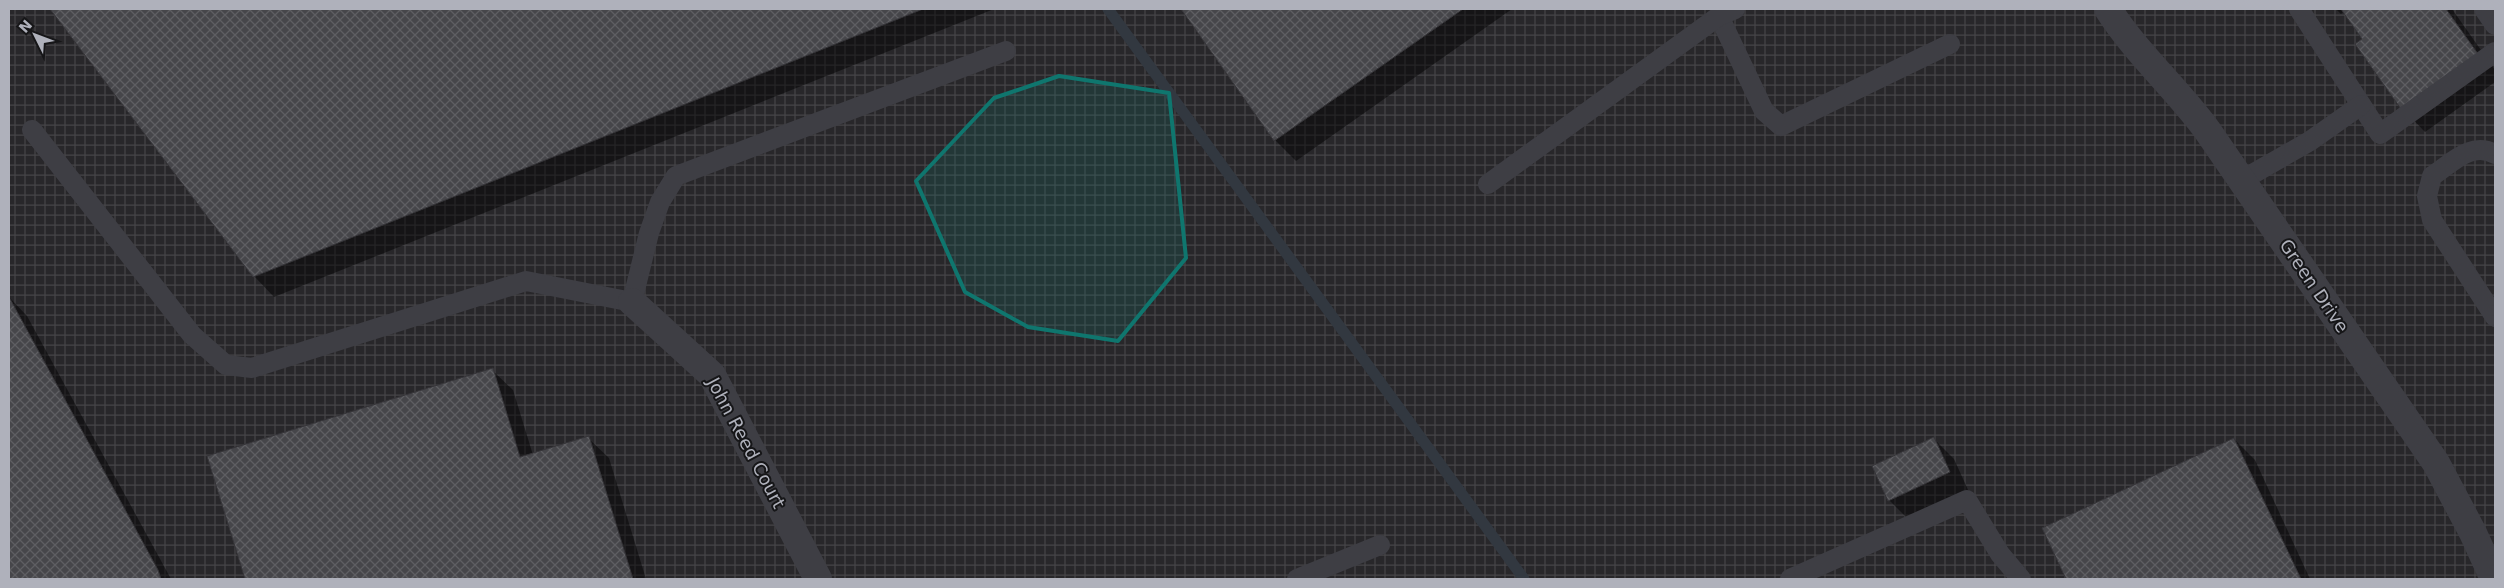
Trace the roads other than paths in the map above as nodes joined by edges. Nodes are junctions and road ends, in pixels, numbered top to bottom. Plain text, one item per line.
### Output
1 (2108, 9) edge
2 (2299, 9) edge
3 (2484, 9) edge
4 (1727, 13) edge
5 (2495, 24) edge
6 (1950, 44) dead end
7 (1006, 51) dead end
8 (2495, 52) edge
9 (2361, 105) junction
10 (32, 130) dead end
11 (2495, 154) edge
12 (2242, 180) junction
13 (1488, 184) dead end
14 (632, 302) junction
15 (2495, 317) edge
16 (1380, 545) dead end
17 (818, 579) edge
18 (1297, 579) edge
19 (1790, 579) edge
20 (2021, 579) edge
21 (2494, 579) edge

1 - 12 street, Green Drive
2 - 9 lane
3 - 5 lane
4 - 6 lane
4 - 13 lane
7 - 14 lane
8 - 9 lane
9 - 12 lane
10 - 14 lane
11 - 15 lane
12 - 21 street, Green Drive
14 - 17 street, John Reed Court
16 - 18 lane
19 - 20 lane

